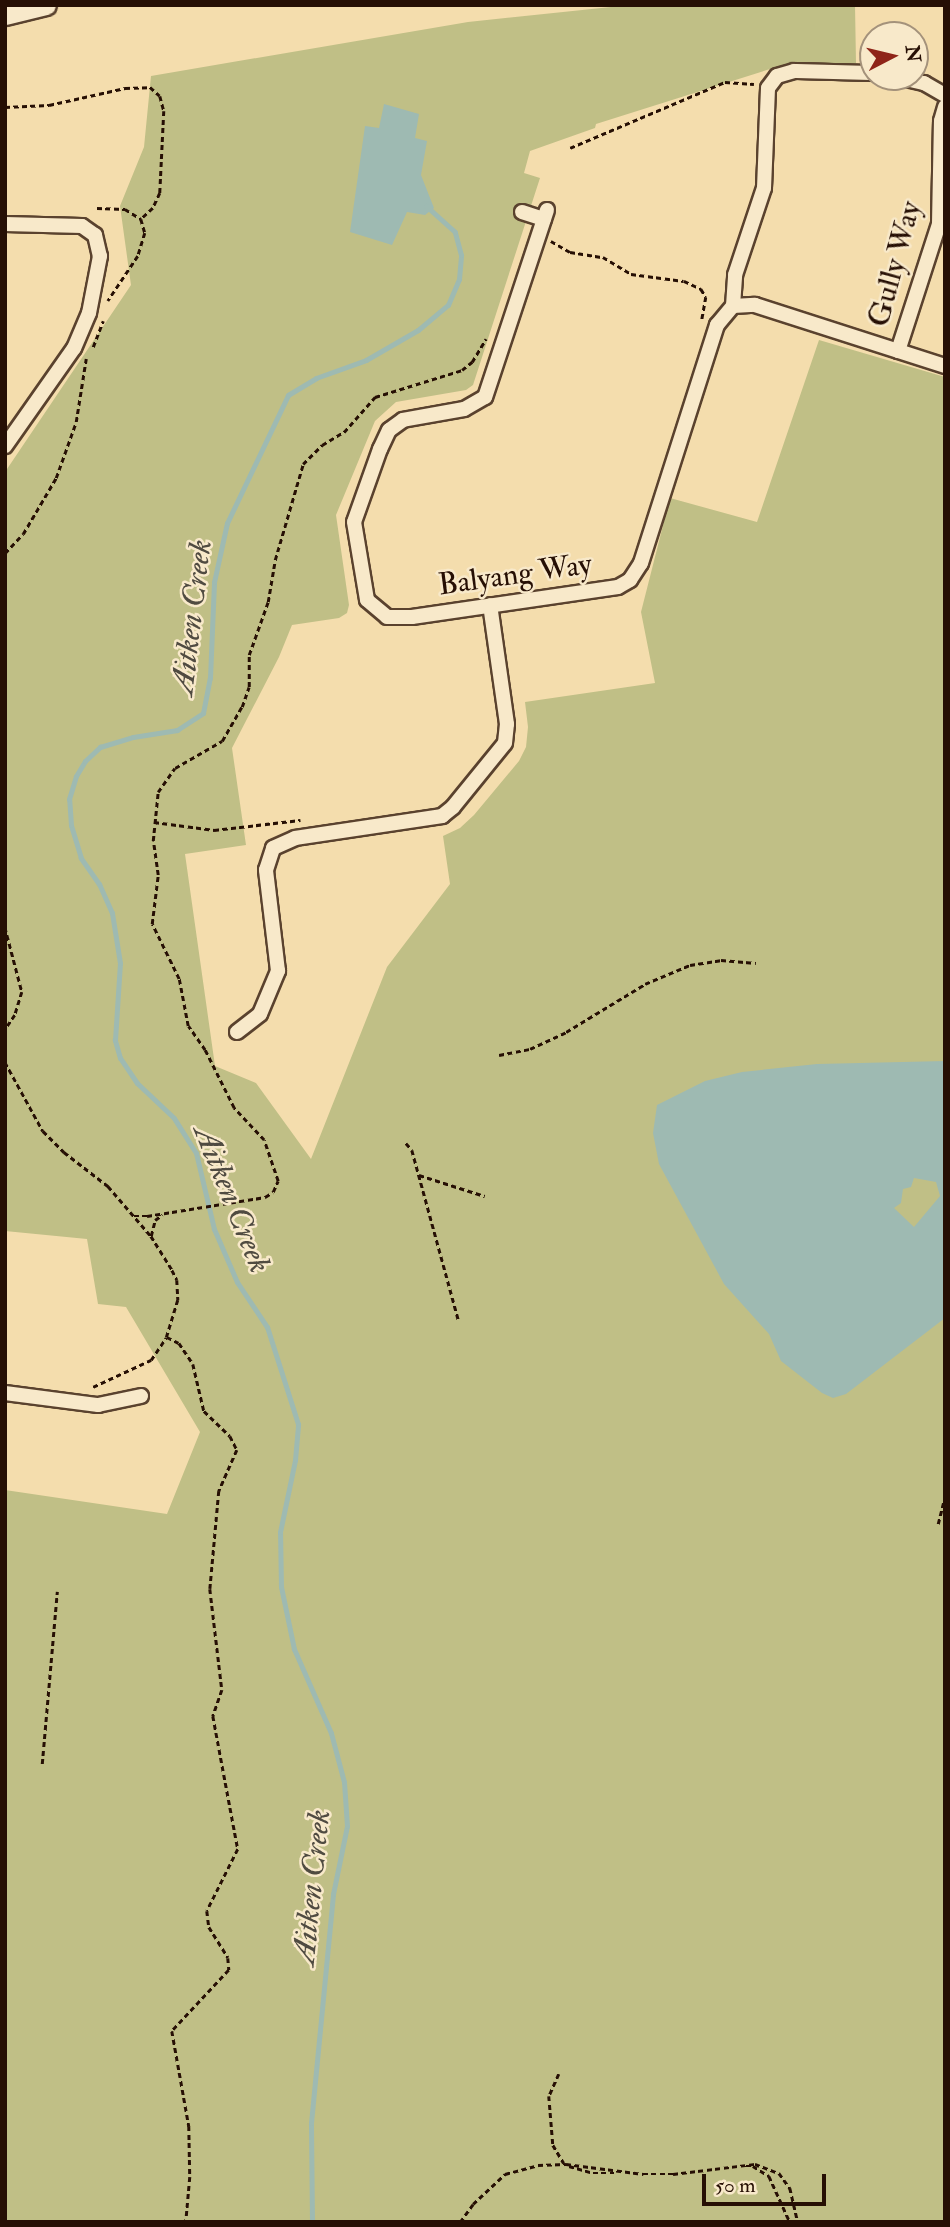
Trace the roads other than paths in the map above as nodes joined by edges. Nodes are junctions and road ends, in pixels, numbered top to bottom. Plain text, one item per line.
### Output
1 (46, 5) edge
2 (5, 15) edge
3 (859, 73) edge
4 (929, 86) edge
5 (945, 95) edge
6 (945, 107) edge
7 (522, 212) dead end
8 (5, 224) edge
9 (741, 263) junction
10 (748, 304) junction
11 (733, 306) junction
12 (898, 351) junction
13 (945, 366) edge
14 (7, 441) edge
15 (490, 605) junction
16 (237, 1032) dead end
17 (5, 1393) edge
18 (141, 1396) dead end

1 - 2 main road
3 - 9 street
4 - 5 street
6 - 12 street, Gully Way
7 - 15 street, Balyang Way
8 - 14 street
9 - 10 street
9 - 11 street
10 - 11 street
10 - 12 street
11 - 15 street, Balyang Way
12 - 13 street
15 - 16 street
17 - 18 street

